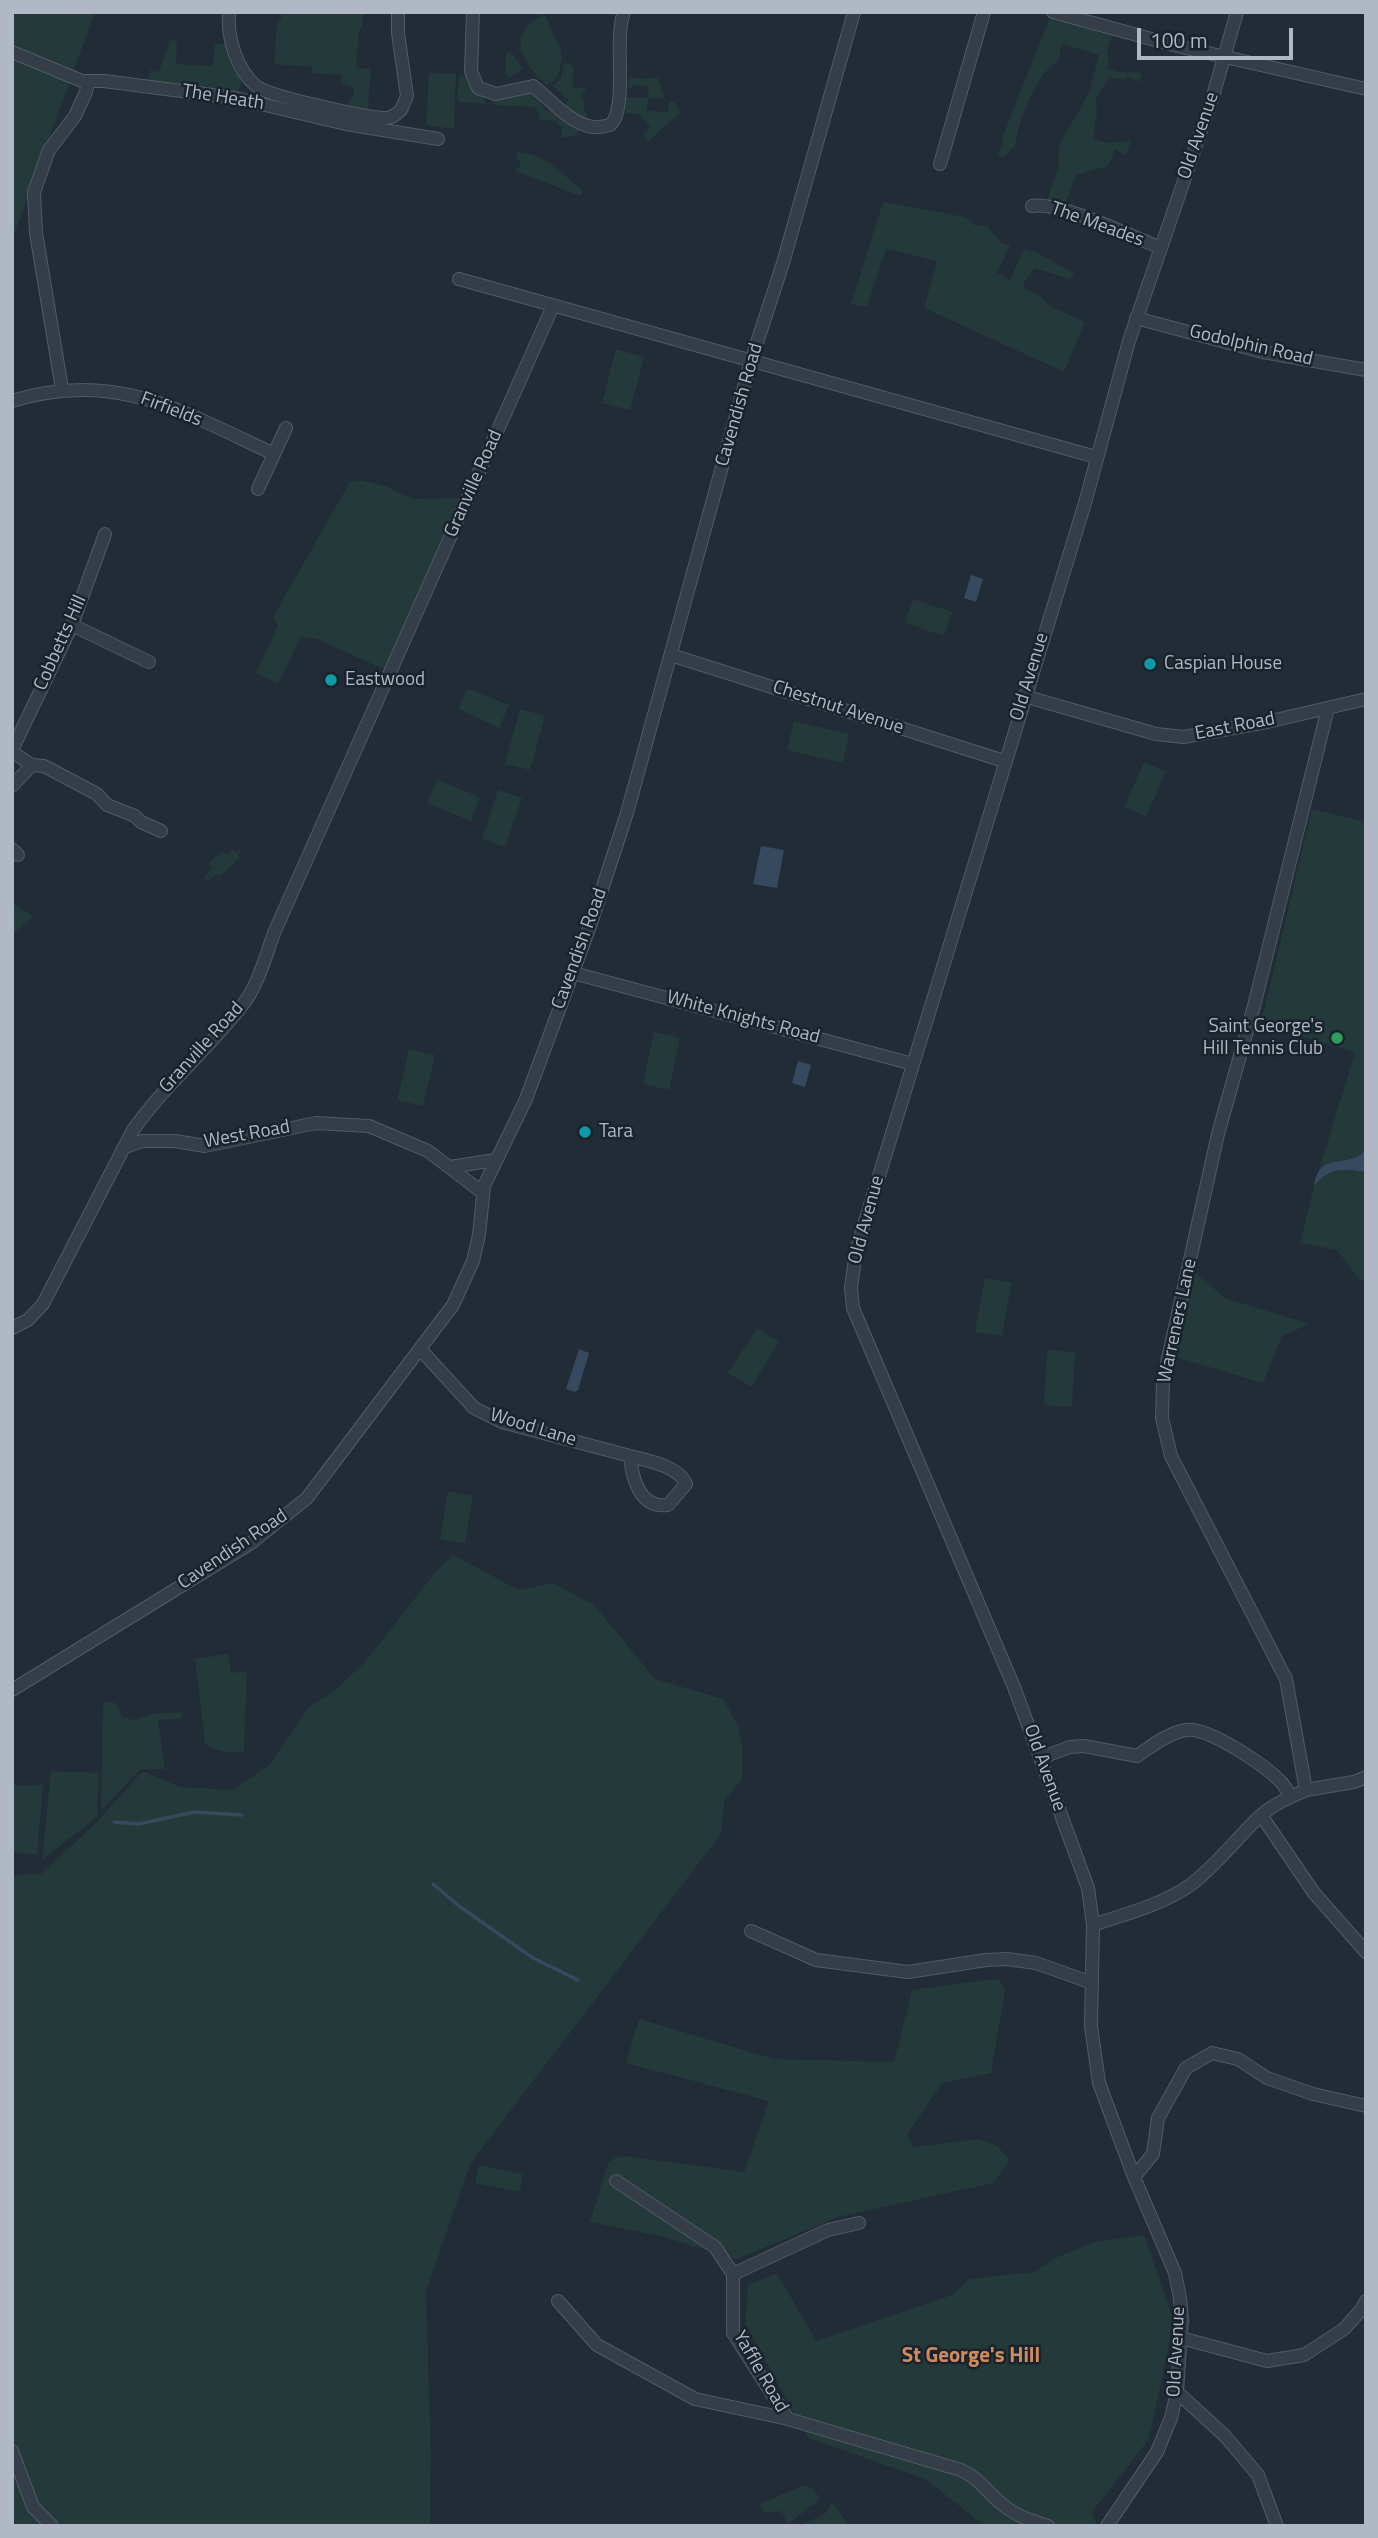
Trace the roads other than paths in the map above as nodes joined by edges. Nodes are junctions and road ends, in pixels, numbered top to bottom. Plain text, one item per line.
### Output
1 (229, 12) edge
2 (398, 12) edge
3 (473, 12) edge
4 (624, 12) edge
5 (854, 12) edge
6 (984, 12) edge
7 (1054, 12) edge
8 (1237, 12) edge
9 (1102, 18) edge
10 (12, 52) edge
11 (1225, 57) junction
12 (88, 82) junction
13 (1366, 89) edge
14 (438, 139) dead end
15 (940, 164) dead end
16 (1032, 206) dead end
17 (1161, 248) junction
18 (459, 279) dead end
19 (553, 306) junction
20 (1136, 318) junction
21 (751, 361) junction
22 (1366, 370) edge
23 (62, 389) junction
24 (12, 401) edge
25 (286, 428) dead end
26 (274, 454) junction
27 (1096, 457) junction
28 (258, 489) dead end
29 (105, 534) dead end
30 (72, 625) junction
31 (671, 655) junction
32 (149, 662) dead end
33 (1024, 696) junction
34 (1366, 699) edge
35 (1328, 708) junction
36 (12, 751) edge
37 (1004, 761) junction
38 (32, 765) junction
39 (12, 786) edge
40 (161, 831) dead end
41 (573, 972) junction
42 (912, 1065) junction
43 (123, 1148) junction
44 (495, 1160) junction
45 (450, 1167) junction
46 (483, 1194) junction
47 (12, 1328) edge
48 (421, 1349) junction
49 (630, 1456) junction
50 (12, 1690) edge
51 (1040, 1758) junction
52 (1366, 1777) edge
53 (1306, 1790) junction
54 (1291, 1796) junction
55 (1261, 1815) junction
56 (1093, 1925) junction
57 (751, 1931) dead end
58 (1366, 1952) edge
59 (1092, 1983) junction
60 (1366, 2106) edge
61 (1134, 2177) junction
62 (616, 2181) dead end
63 (859, 2223) dead end
64 (733, 2274) junction
65 (558, 2301) dead end
66 (1366, 2301) edge
67 (1181, 2337) junction
68 (1177, 2392) junction
69 (788, 2419) junction
70 (12, 2451) edge
71 (52, 2526) edge
72 (1048, 2526) edge
73 (1107, 2526) edge
74 (1277, 2526) edge

1 - 2 street
3 - 4 street
5 - 21 street, Cavendish Road
6 - 15 street
7 - 9 street
8 - 11 street, Old Avenue
9 - 11 street
10 - 12 street, The Heath
11 - 13 street
11 - 17 street, Old Avenue
12 - 14 street, The Heath
12 - 23 street
16 - 17 street, The Meades
17 - 20 street, Old Avenue
18 - 19 street
19 - 21 street
19 - 43 street, Granville Road
20 - 22 street, Godolphin Road
20 - 27 street, Old Avenue
21 - 27 street
21 - 31 street, Cavendish Road
23 - 24 street, Firfields
23 - 26 street, Firfields
25 - 26 street
26 - 28 street
27 - 33 street, Old Avenue
29 - 30 street, Cobbetts Hill
30 - 32 street
30 - 36 street, Cobbetts Hill
31 - 37 street, Chestnut Avenue
31 - 41 street, Cavendish Road
33 - 35 street, East Road
33 - 37 street, Old Avenue
34 - 35 street, East Road
35 - 53 street, Warreners Lane
36 - 38 street, Cobbetts Hill
37 - 42 street, Old Avenue
38 - 39 street
38 - 40 street, Cobbetts Hill
41 - 42 street, White Knights Road
41 - 44 street, Cavendish Road
42 - 51 street, Old Avenue
43 - 45 street, West Road
43 - 47 street
44 - 45 street
44 - 46 street, Cavendish Road
45 - 46 street, West Road
46 - 48 street, Cavendish Road
48 - 49 street, Wood Lane
48 - 50 street, Cavendish Road
49 - 49 street, Wood Lane
51 - 54 street
51 - 56 street, Old Avenue
52 - 53 street
53 - 54 street
54 - 55 street
55 - 56 street
55 - 58 street
56 - 59 street, Old Avenue
57 - 59 street
59 - 61 street, Old Avenue
60 - 61 street
61 - 67 street, Old Avenue
62 - 64 street
63 - 64 street
64 - 69 street, Yaffle Road
65 - 69 street
66 - 67 street
67 - 68 street, Old Avenue
68 - 73 street, Old Avenue
68 - 74 street
69 - 72 street, Yaffle Road
70 - 71 street

